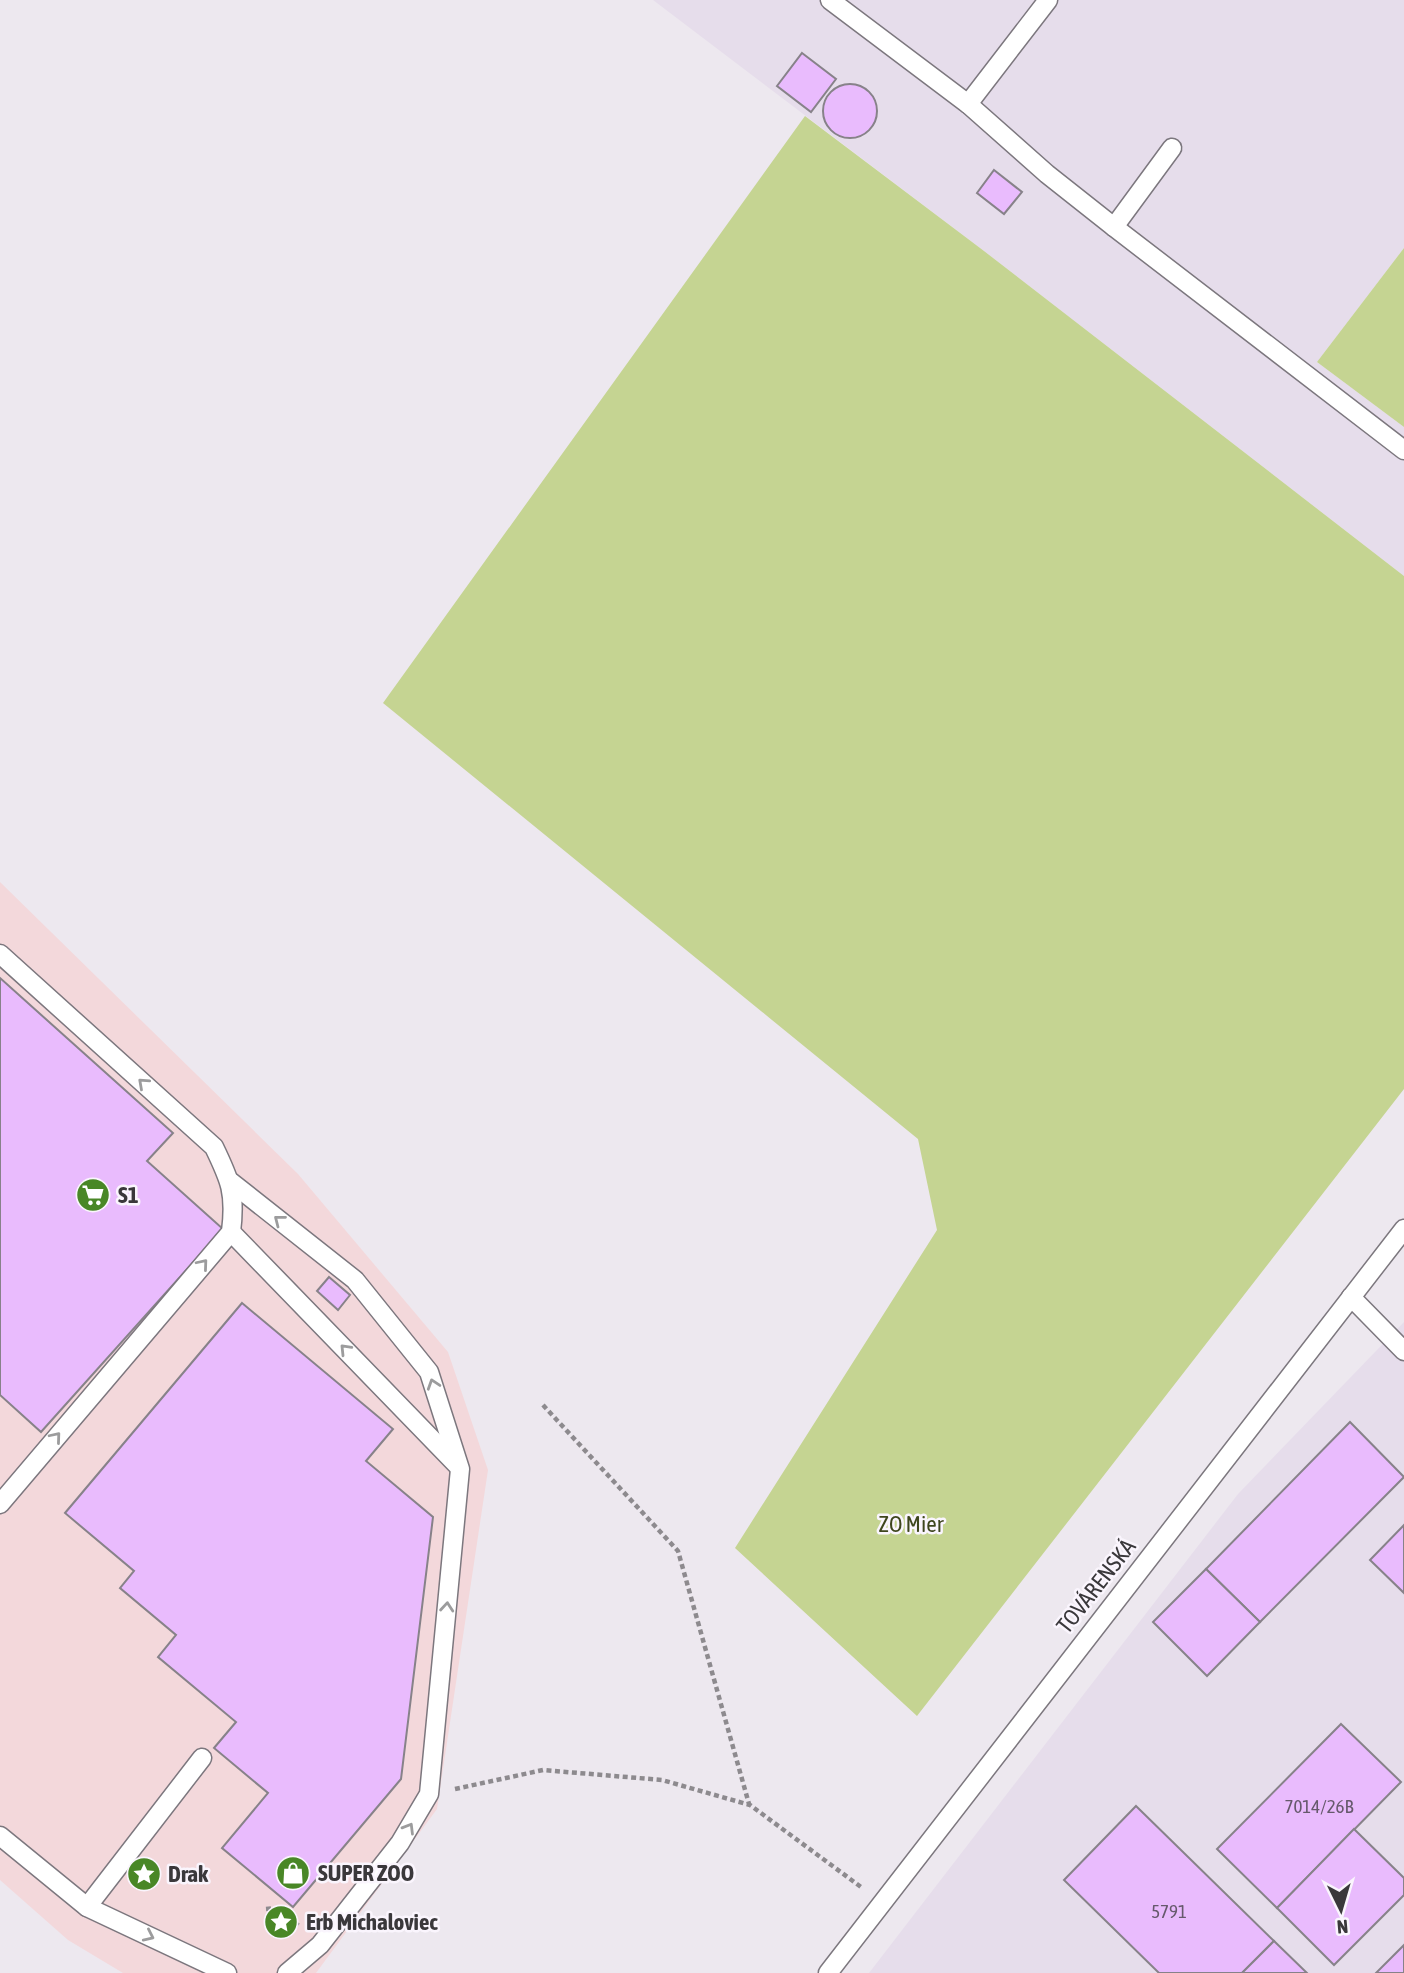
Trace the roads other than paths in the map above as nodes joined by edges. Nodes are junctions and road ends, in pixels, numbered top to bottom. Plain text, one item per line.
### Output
1 (830, 0) edge
2 (1048, 0) edge
3 (968, 104) junction
4 (1172, 148) dead end
5 (1114, 227) junction
6 (1404, 450) edge
7 (0, 954) edge
8 (231, 1182) junction
9 (1404, 1229) edge
10 (231, 1231) junction
11 (1351, 1297) junction
12 (1404, 1351) edge
13 (460, 1469) junction
14 (6, 1497) edge
15 (202, 1758) dead end
16 (0, 1836) edge
17 (87, 1907) junction
18 (227, 1973) edge
19 (287, 1973) edge
20 (828, 1973) edge

1 - 3 lane
2 - 3 lane
3 - 5 lane
4 - 5 lane
5 - 6 lane
8 -> 7 lane
8 - 10 lane
13 -> 8 lane
9 - 11 lane, TOVÁRENSKÁ
13 -> 10 lane
14 -> 10 lane
11 - 12 lane
11 - 20 lane, TOVÁRENSKÁ
19 -> 13 lane
15 - 17 lane
16 - 17 lane
17 -> 18 lane

